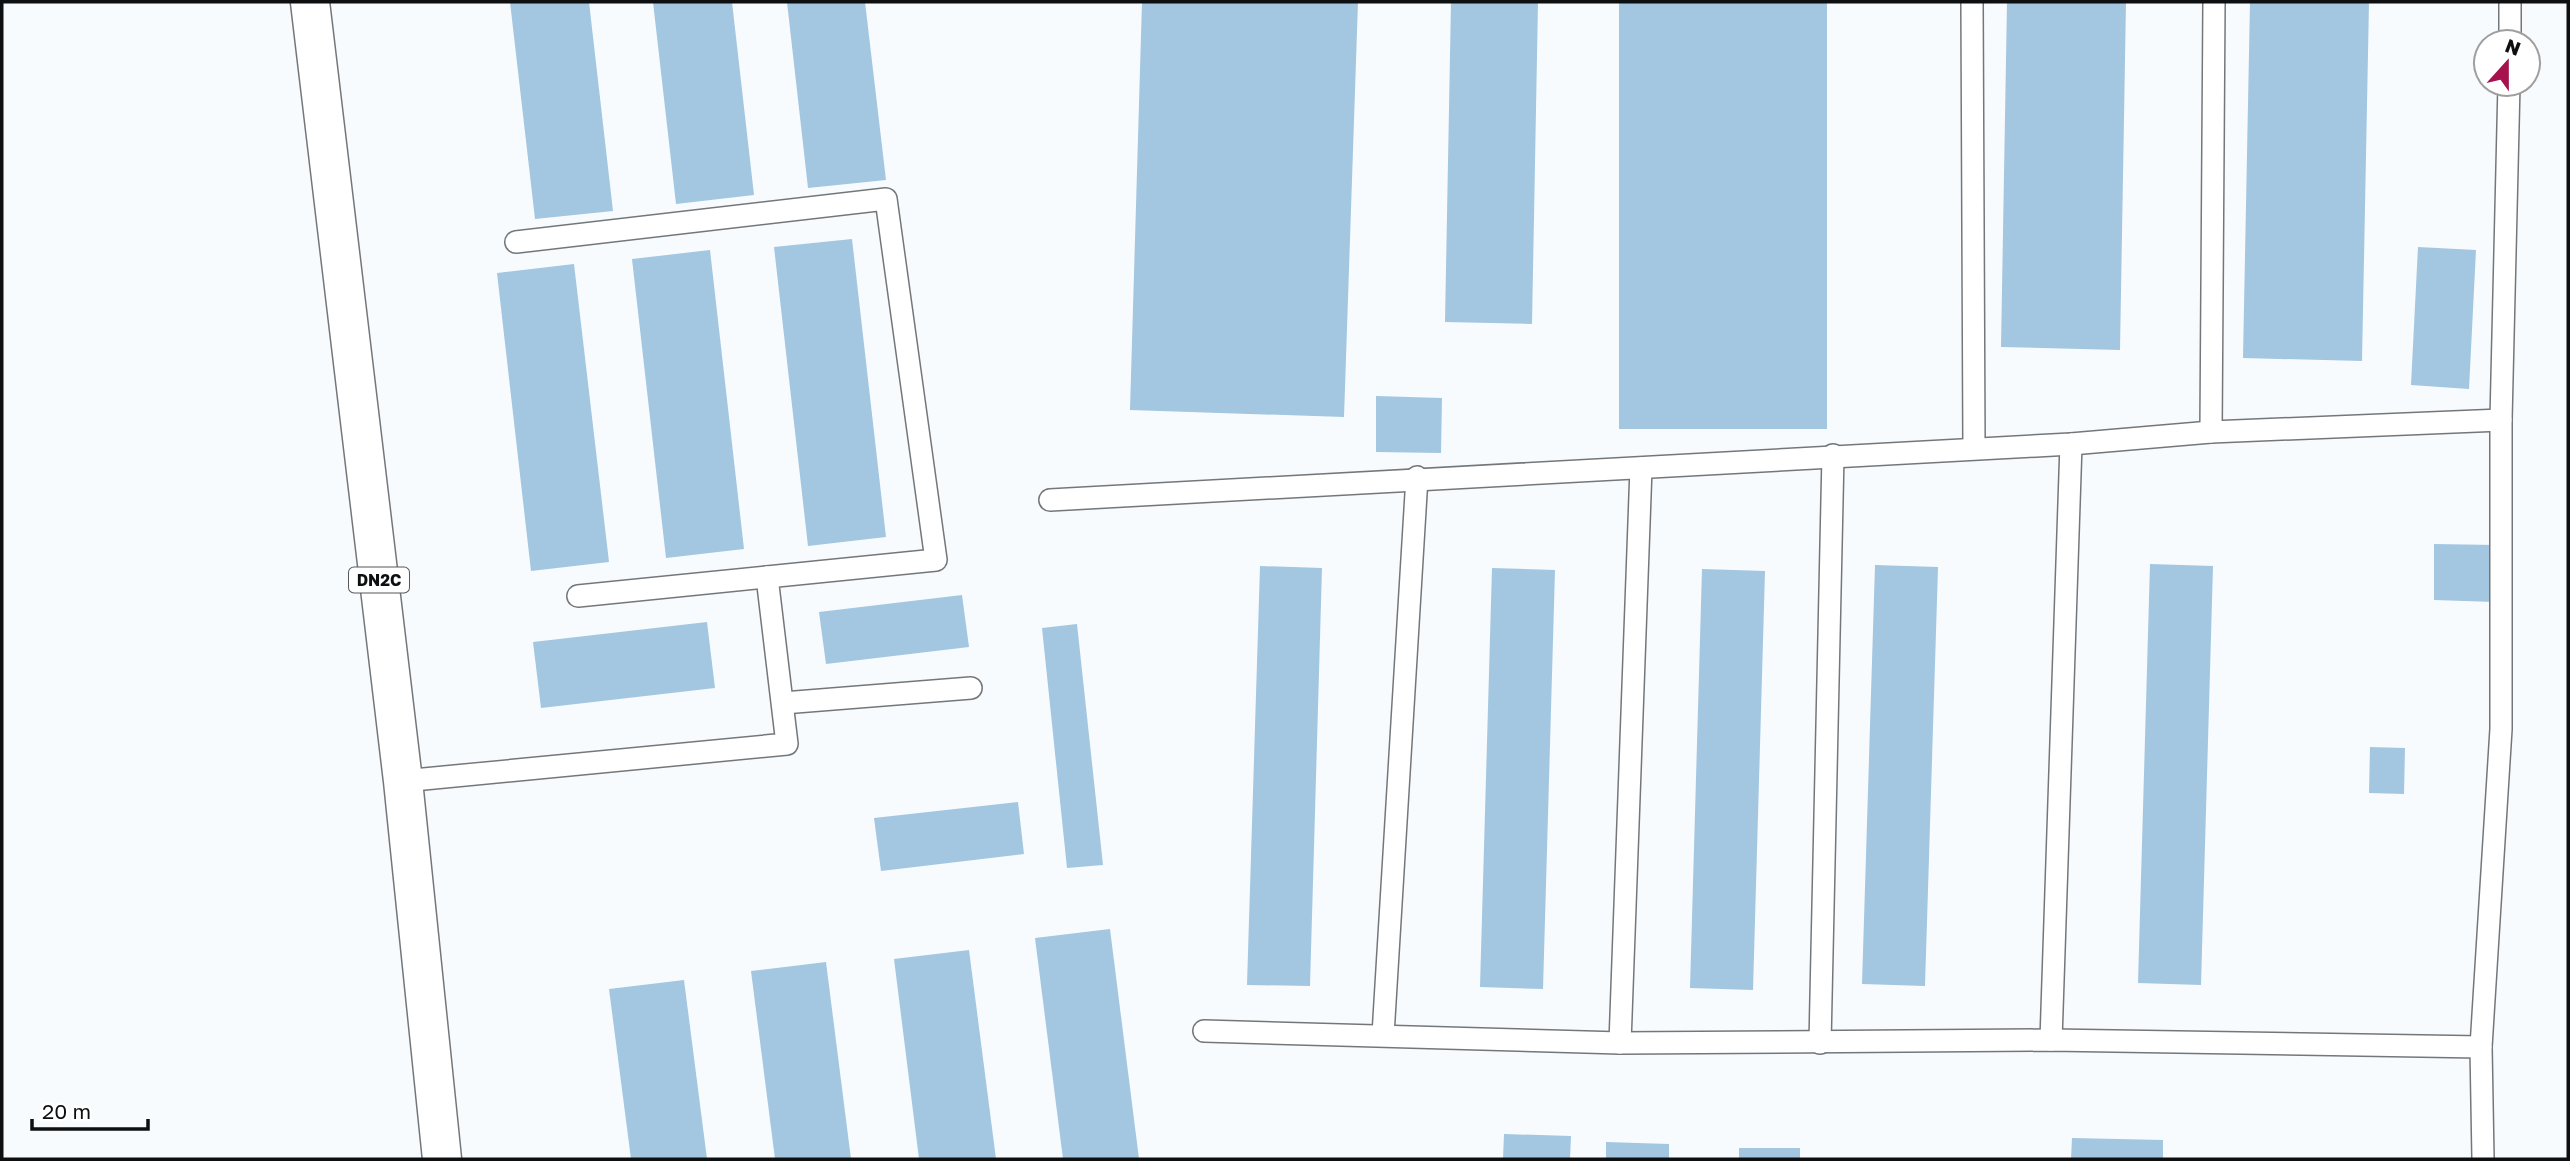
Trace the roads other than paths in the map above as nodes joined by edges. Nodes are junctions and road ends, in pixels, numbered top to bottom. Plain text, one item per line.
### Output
1 (310, 2) edge
2 (1972, 2) edge
3 (2214, 2) edge
4 (2510, 2) edge
5 (2510, 28) edge
6 (2509, 98) edge
7 (516, 242) dead end
8 (2501, 420) junction
9 (2211, 432) junction
10 (2071, 444) junction
11 (1974, 448) junction
12 (1833, 455) junction
13 (1641, 468) junction
14 (1418, 477) junction
15 (1050, 500) dead end
16 (767, 577) junction
17 (579, 596) dead end
18 (971, 688) dead end
19 (783, 703) junction
20 (403, 781) junction
21 (1205, 1031) dead end
22 (1383, 1035) junction
23 (2051, 1040) junction
24 (1620, 1043) junction
25 (1820, 1043) junction
26 (2481, 1046) junction
27 (442, 1159) edge
28 (2483, 1159) edge

1 - 20 main road, DN2C
2 - 11 lane
3 - 9 lane
4 - 5 lane
6 - 8 lane
7 - 16 lane
8 - 9 lane
8 - 26 lane
9 - 10 lane
10 - 11 lane
10 - 23 lane
11 - 12 lane
12 - 13 lane
12 - 25 lane
13 - 14 lane
13 - 24 lane
14 - 15 lane
14 - 22 lane
16 - 17 lane
16 - 19 lane
18 - 19 lane
19 - 20 lane
20 - 27 main road, DN2C
21 - 22 lane
22 - 24 lane
23 - 25 lane
23 - 26 lane
24 - 25 lane
26 - 28 lane

